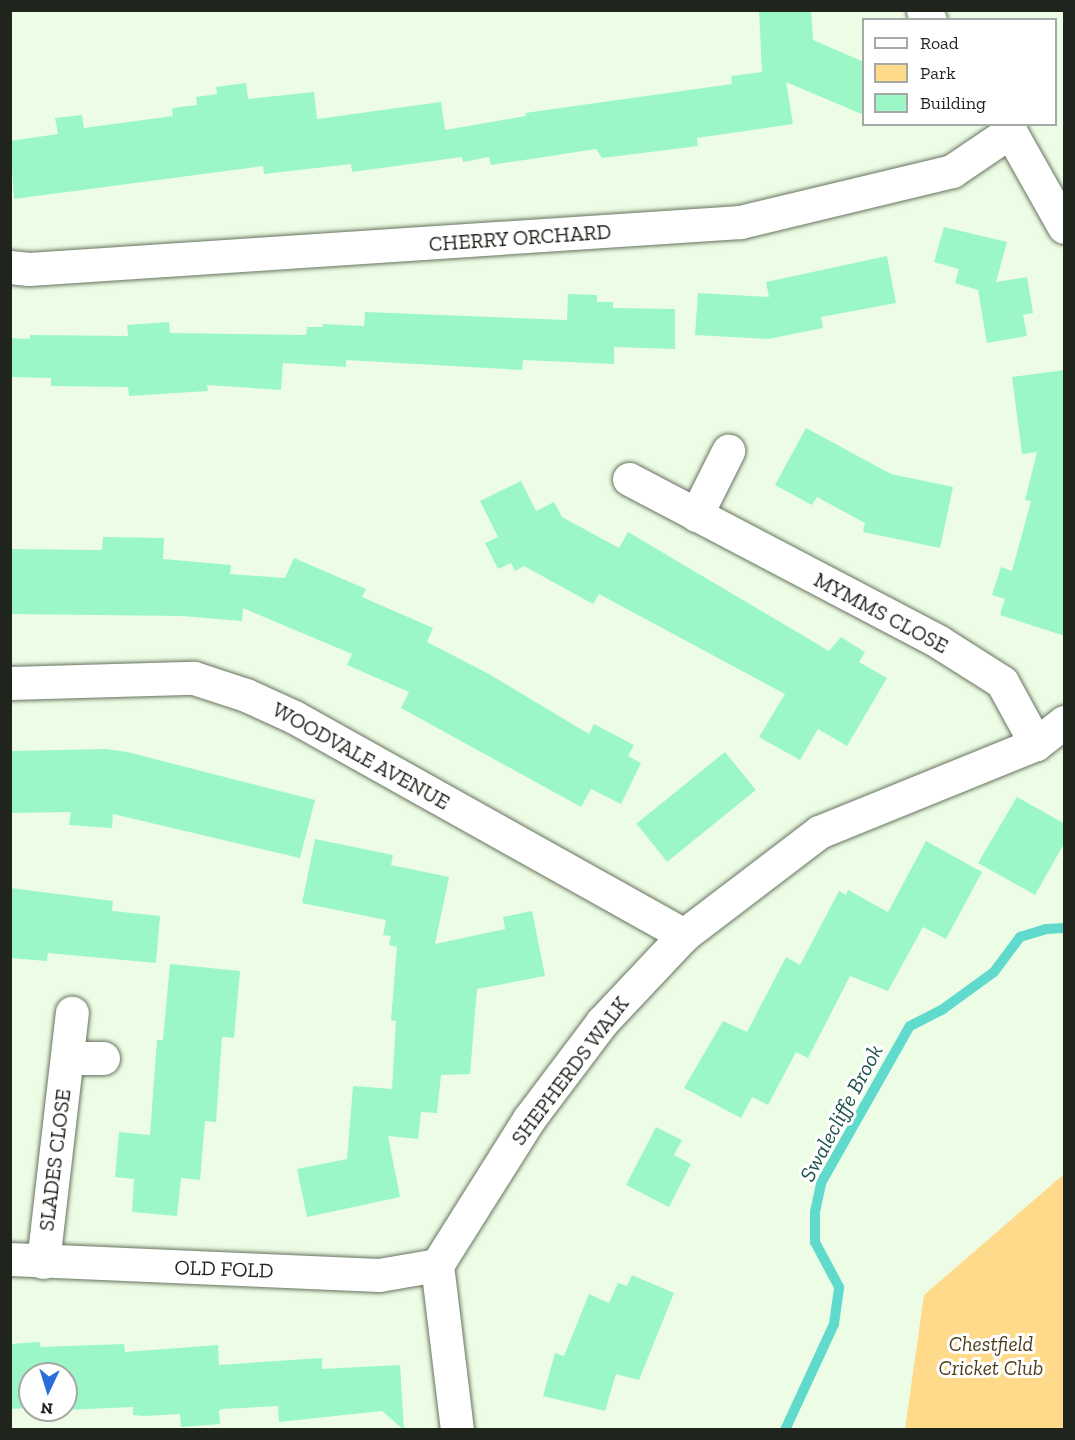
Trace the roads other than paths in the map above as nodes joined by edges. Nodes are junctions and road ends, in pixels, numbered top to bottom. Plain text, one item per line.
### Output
1 (1008, 128) edge
2 (1065, 227) edge
3 (10, 267) edge
4 (728, 451) dead end
5 (629, 479) dead end
6 (696, 515) junction
7 (10, 683) edge
8 (1065, 722) edge
9 (1036, 744) junction
10 (684, 935) junction
11 (72, 1013) dead end
12 (67, 1058) junction
13 (103, 1058) dead end
14 (10, 1259) edge
15 (43, 1262) junction
16 (437, 1265) junction
17 (457, 1430) edge

1 - 2 street
1 - 3 street, CHERRY ORCHARD
4 - 6 street
5 - 6 street, MYMMS CLOSE
6 - 9 street, MYMMS CLOSE
7 - 10 street, WOODVALE AVENUE
8 - 9 street, SHEPHERDS WALK
9 - 10 street, SHEPHERDS WALK
10 - 16 street, SHEPHERDS WALK
11 - 12 street, SLADES CLOSE
12 - 13 street, SLADES CLOSE
12 - 15 street, SLADES CLOSE
14 - 15 street, OLD FOLD
15 - 16 street, OLD FOLD
16 - 17 street

